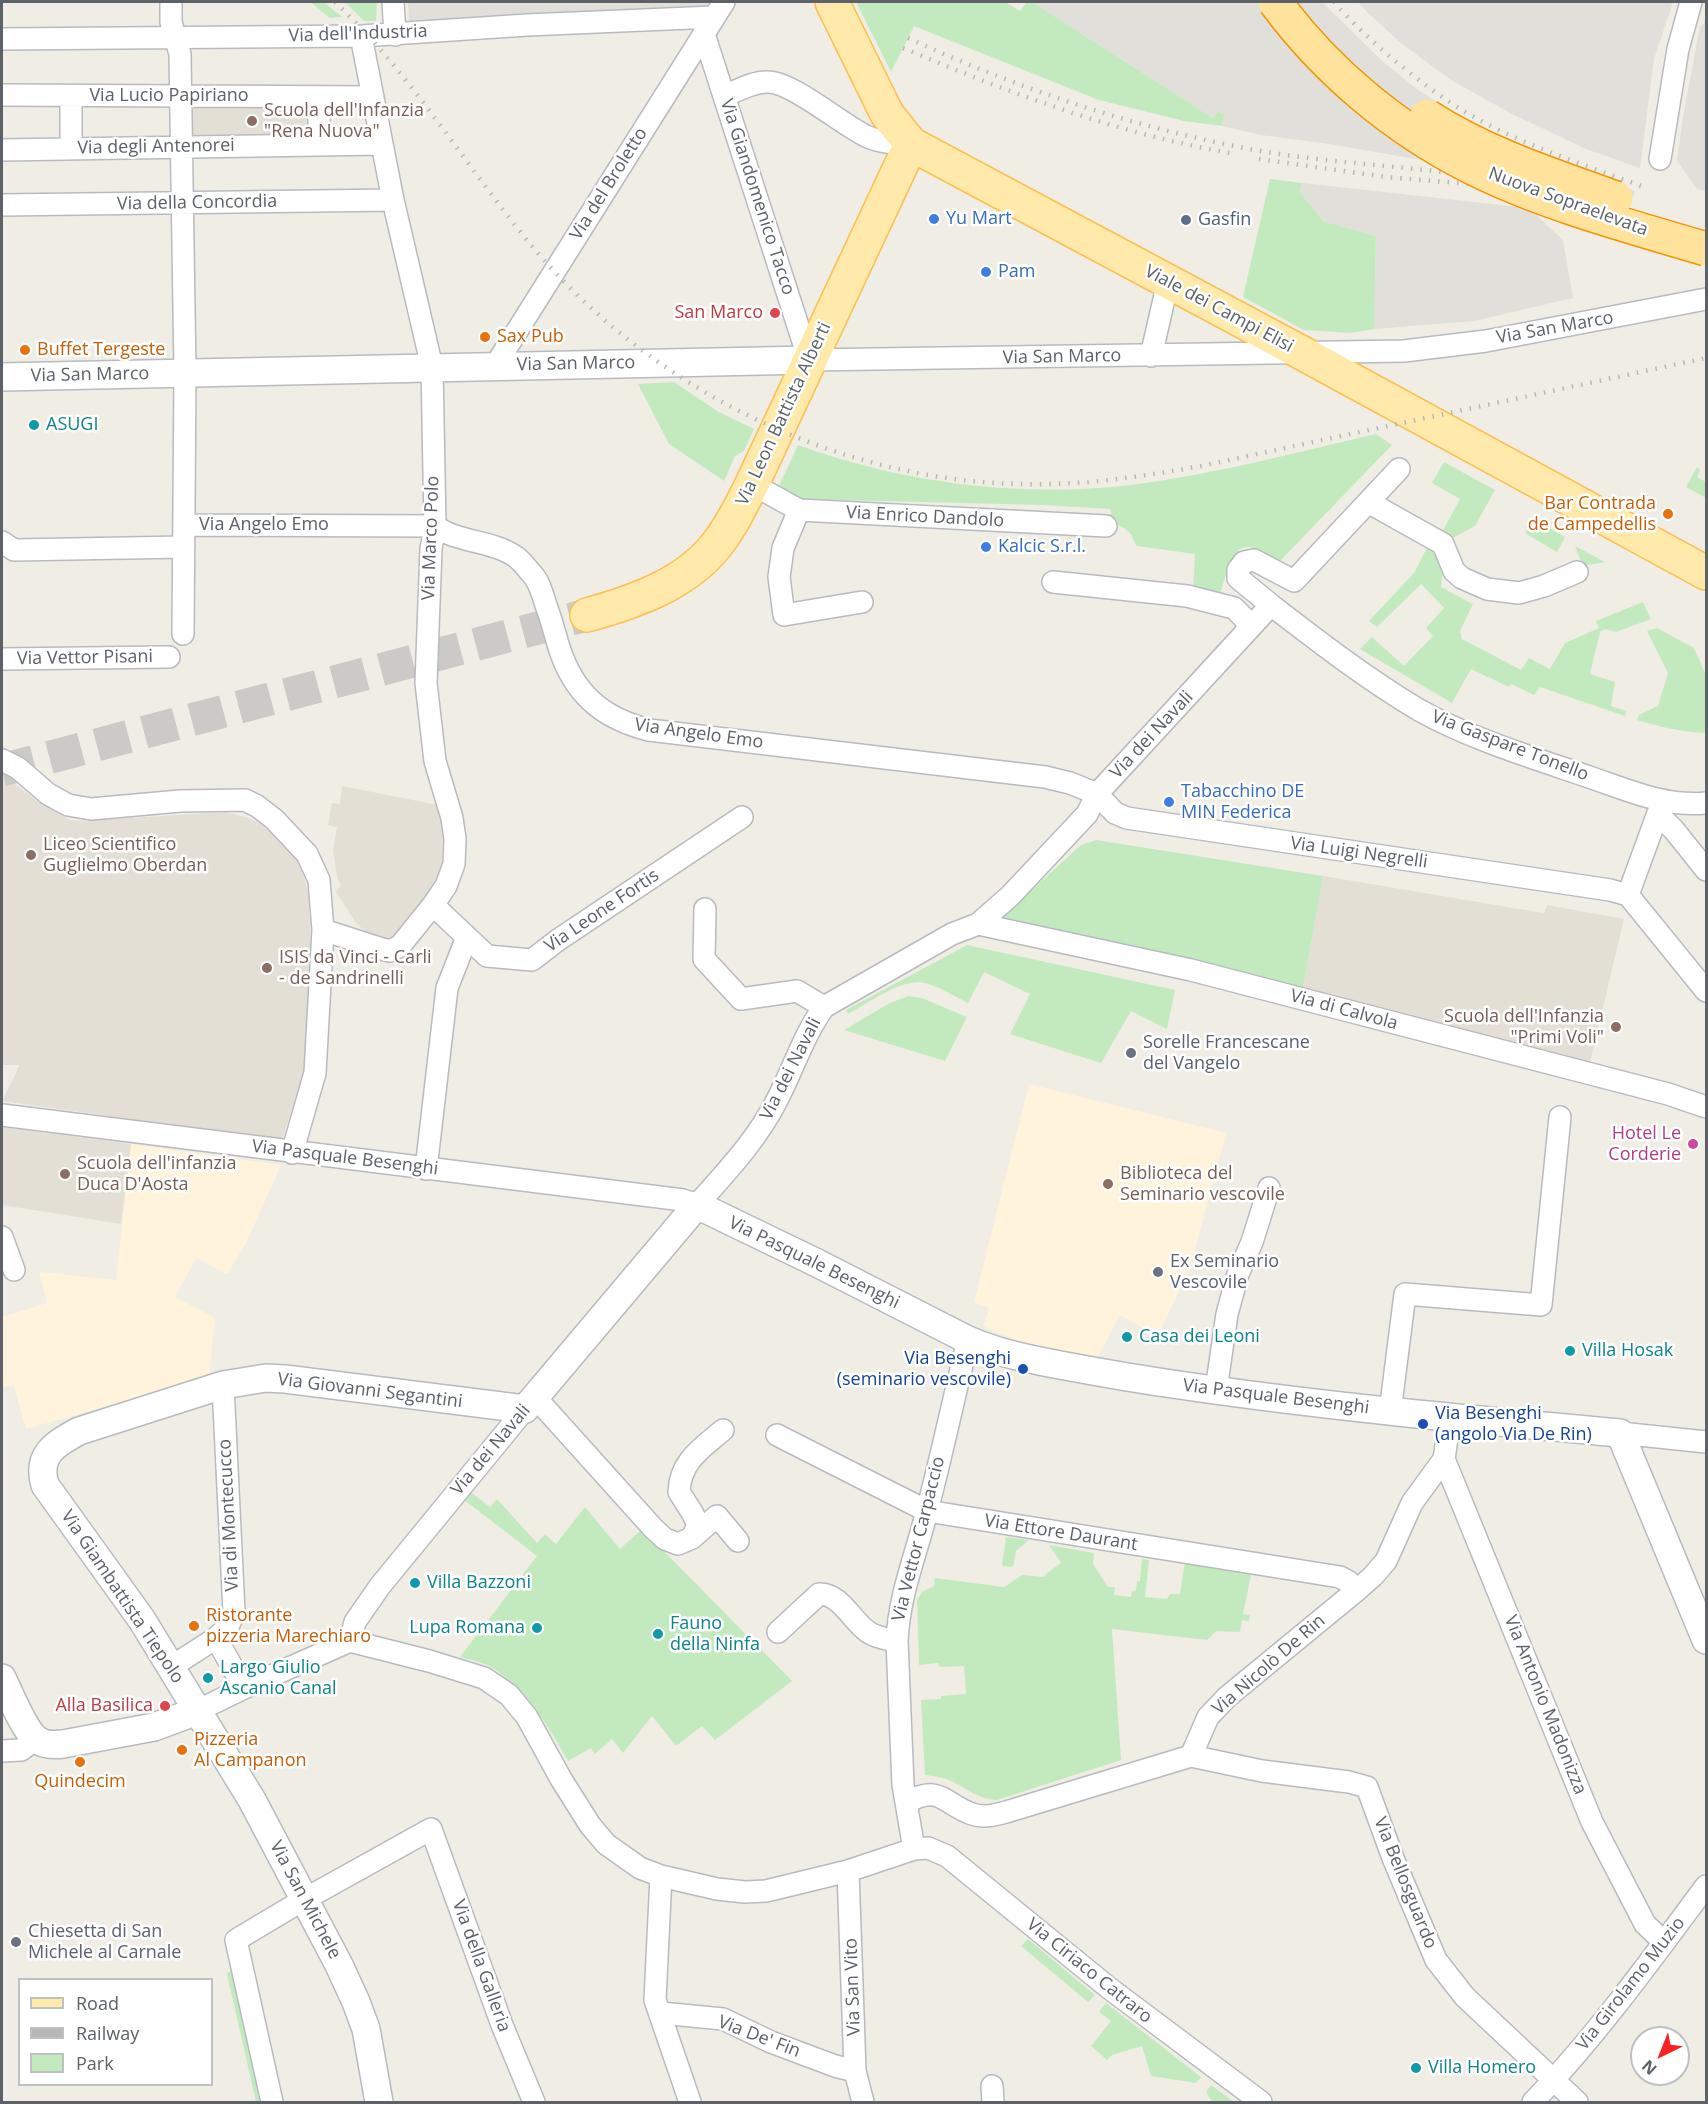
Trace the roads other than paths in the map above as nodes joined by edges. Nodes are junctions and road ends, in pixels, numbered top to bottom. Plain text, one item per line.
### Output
1 (171, 2) edge
2 (393, 2) edge
3 (832, 2) edge
4 (1275, 2) edge
5 (1303, 2) edge
6 (1691, 2) edge
7 (714, 18) edge
8 (395, 35) junction
9 (361, 36) junction
10 (176, 38) junction
11 (2, 39) edge
12 (2, 96) edge
13 (71, 96) junction
14 (180, 96) junction
15 (724, 96) junction
16 (318, 97) junction
17 (373, 97) junction
18 (382, 144) junction
19 (911, 144) junction
20 (320, 145) junction
21 (181, 147) junction
22 (71, 148) junction
23 (2, 150) edge
24 (1659, 159) dead end
25 (960, 171) junction
26 (885, 198) junction
27 (393, 200) junction
28 (182, 203) junction
29 (2, 205) edge
30 (1707, 225) edge
31 (1707, 249) edge
32 (1168, 282) junction
33 (1707, 299) edge
34 (1304, 354) junction
35 (1151, 356) junction
36 (809, 360) junction
37 (495, 366) junction
38 (432, 368) junction
39 (185, 373) junction
40 (2, 377) edge
41 (1399, 468) dead end
42 (752, 484) junction
43 (1368, 502) junction
44 (799, 510) junction
45 (184, 525) junction
46 (435, 526) junction
47 (1106, 526) dead end
48 (2, 542) edge
49 (184, 547) junction
50 (1577, 572) dead end
51 (1707, 573) edge
52 (1053, 582) dead end
53 (862, 603) dead end
54 (1271, 605) junction
55 (587, 615) tunnel mouth
56 (1250, 628) junction
57 (183, 634) dead end
58 (169, 657) dead end
59 (2, 659) edge
60 (2, 760) edge
61 (1097, 794) junction
62 (1707, 803) edge
63 (1660, 808) junction
64 (742, 817) dead end
65 (1707, 870) edge
66 (1628, 896) junction
67 (433, 905) junction
68 (705, 909) dead end
69 (978, 924) junction
70 (323, 930) junction
71 (467, 937) junction
72 (1707, 991) edge
73 (824, 1007) junction
74 (1707, 1107) edge
75 (2, 1115) edge
76 (1560, 1117) dead end
77 (292, 1153) junction
78 (426, 1169) junction
79 (1269, 1188) dead end
80 (697, 1205) junction
81 (2, 1237) edge
82 (14, 1270) dead end
83 (968, 1340) junction
84 (223, 1385) junction
85 (1216, 1390) junction
86 (530, 1403) junction
87 (1390, 1412) junction
88 (1450, 1418) junction
89 (723, 1430) dead end
90 (1620, 1434) junction
91 (777, 1435) dead end
92 (1707, 1442) edge
93 (1444, 1459) junction
94 (45, 1485) joint
95 (927, 1511) junction
96 (693, 1538) junction
97 (738, 1541) dead end
98 (1356, 1591) junction
99 (778, 1632) dead end
100 (216, 1638) junction
101 (1707, 1640) edge
102 (350, 1641) junction
103 (897, 1641) junction
104 (171, 1667) junction
105 (2, 1678) edge
106 (244, 1688) junction
107 (197, 1711) junction
108 (36, 1740) junction
109 (2, 1751) edge
110 (1191, 1756) junction
111 (906, 1803) junction
112 (914, 1849) junction
113 (848, 1870) junction
114 (661, 1876) junction
115 (1707, 1886) edge
116 (304, 1899) junction
117 (1664, 1942) junction
118 (661, 2013) junction
119 (855, 2071) junction
120 (1554, 2081) junction
121 (272, 2103) edge
122 (379, 2103) edge
123 (534, 2103) edge
124 (690, 2103) edge
125 (863, 2103) edge
126 (1262, 2103) edge
127 (1533, 2103) edge
128 (1577, 2103) edge

1 - 10 street
2 - 8 street
3 - 19 main road
4 - 31 highway, Nuova Sopraelevata, bridge
5 - 30 highway, Nuova Sopraelevata, bridge
6 - 24 street
7 - 8 street, Via dell'Industria
7 - 15 street, Via Giandomenico Tacco
7 - 37 street, Via del Broletto
8 - 9 street, Via dell'Industria
9 - 10 street, Via dell'Industria
9 - 17 street, Via Marco Polo
10 - 11 street, Via dell'Industria
10 - 14 street
12 - 13 street, Via Lucio Papiriano
13 - 14 street, Via Lucio Papiriano
13 - 22 street
14 - 16 street, Via Lucio Papiriano
14 - 21 street
15 - 19 street, Viale dei Campi Elisi
15 - 36 street, Via Giandomenico Tacco
16 - 17 street, Via Lucio Papiriano
16 - 20 street
17 - 18 street, Via Marco Polo
18 - 20 street, Via degli Antenorei
18 - 27 street, Via Marco Polo
19 - 25 main road, Viale dei Campi Elisi
19 - 26 main road, Via Leon Battista Alberti
20 - 21 street, Via degli Antenorei
21 - 22 street, Via degli Antenorei
21 - 28 street
22 - 23 street, Via degli Antenorei
25 - 26 main road
25 - 32 main road, Viale dei Campi Elisi
26 - 36 main road, Via Leon Battista Alberti
27 - 28 street, Via della Concordia
27 - 38 street, Via Marco Polo
28 - 29 street, Via della Concordia
28 - 39 street
32 - 34 main road, Viale dei Campi Elisi
32 - 35 street
33 - 34 street, Via San Marco
34 - 35 street, Via San Marco
34 - 51 main road, Viale dei Campi Elisi
35 - 36 street, Via San Marco
36 - 37 street, Via San Marco
36 - 42 main road, Via Leon Battista Alberti
37 - 38 street, Via San Marco
38 - 39 street, Via San Marco
38 - 46 street, Via Marco Polo
39 - 40 street, Via San Marco
39 - 45 street
41 - 43 street
42 - 44 street, Via Enrico Dandolo
42 - 55 main road, Via Leon Battista Alberti
43 - 50 street
43 - 54 street
44 - 47 street, Via Enrico Dandolo
44 - 53 street
45 - 46 street, Via Angelo Emo
45 - 49 street
46 - 61 street, Via Angelo Emo
46 - 67 street, Via Marco Polo
48 - 49 street
49 - 57 street
52 - 56 street
54 - 56 street, Via dei Navali
54 - 63 street, Via Gaspare Tonello
56 - 61 street, Via dei Navali
58 - 59 street, Via Vettor Pisani
60 - 70 street
61 - 66 street, Via Luigi Negrelli
61 - 69 street, Via dei Navali
62 - 63 street, Via Gaspare Tonello
63 - 65 street
63 - 66 street
64 - 71 street, Via Leone Fortis
66 - 72 street
67 - 70 street, Via Marco Polo
67 - 71 street, Via Leone Fortis
68 - 73 street
69 - 73 street, Via dei Navali
69 - 74 street, Via di Calvola
70 - 77 street
71 - 78 street
73 - 80 street, Via dei Navali
75 - 77 street, Via Pasquale Besenghi
76 - 87 street
77 - 78 street, Via Pasquale Besenghi
78 - 80 street, Via Pasquale Besenghi
79 - 85 street
80 - 83 street, Via Pasquale Besenghi
80 - 86 street, Via dei Navali
81 - 82 street
83 - 85 street, Via Pasquale Besenghi
83 - 95 street, Via Vettor Carpaccio
84 - 86 street, Via Giovanni Segantini
84 - 94 street, Via Giovanni Segantini
84 - 100 street, Via di Montecucco
85 - 87 street, Via Pasquale Besenghi
86 - 96 street
86 - 102 street, Via dei Navali
87 - 88 street, Via Pasquale Besenghi
88 - 90 street, Via Pasquale Besenghi
88 - 93 street, Via Nicolò De Rin
89 - 96 street
90 - 92 street
90 - 101 street
91 - 95 street, Via Ettore Daurant
93 - 98 street, Via Nicolò De Rin
93 - 117 street, Via Antonio Madonizza
94 - 104 street, Via Giambattista Tiepolo
95 - 98 street, Via Ettore Daurant
95 - 103 street, Via Vettor Carpaccio
96 - 97 street
98 - 110 street, Via Nicolò De Rin
99 - 103 street
100 - 104 street
100 - 106 street
102 - 106 street
102 - 114 street
103 - 111 street, Via Vettor Carpaccio
104 - 107 street, Via Giambattista Tiepolo
105 - 108 street
106 - 107 street
107 - 108 street
107 - 116 street, Via San Michele
108 - 109 street
110 - 111 street
110 - 120 street, Via Bellosguardo
111 - 112 street, Via Vettor Carpaccio
112 - 113 street
112 - 126 street, Via Ciriaco Catraro
113 - 114 street
113 - 119 street, Via San Vito
114 - 118 street
115 - 117 street, Via Girolamo Muzio
116 - 121 street
116 - 122 street, Via San Michele
116 - 123 street, Via della Galleria
117 - 120 street, Via Girolamo Muzio
118 - 119 street, Via De' Fin
118 - 124 street
119 - 125 street, Via San Vito
120 - 127 street, Via Girolamo Muzio
120 - 128 street, Via Bellosguardo

